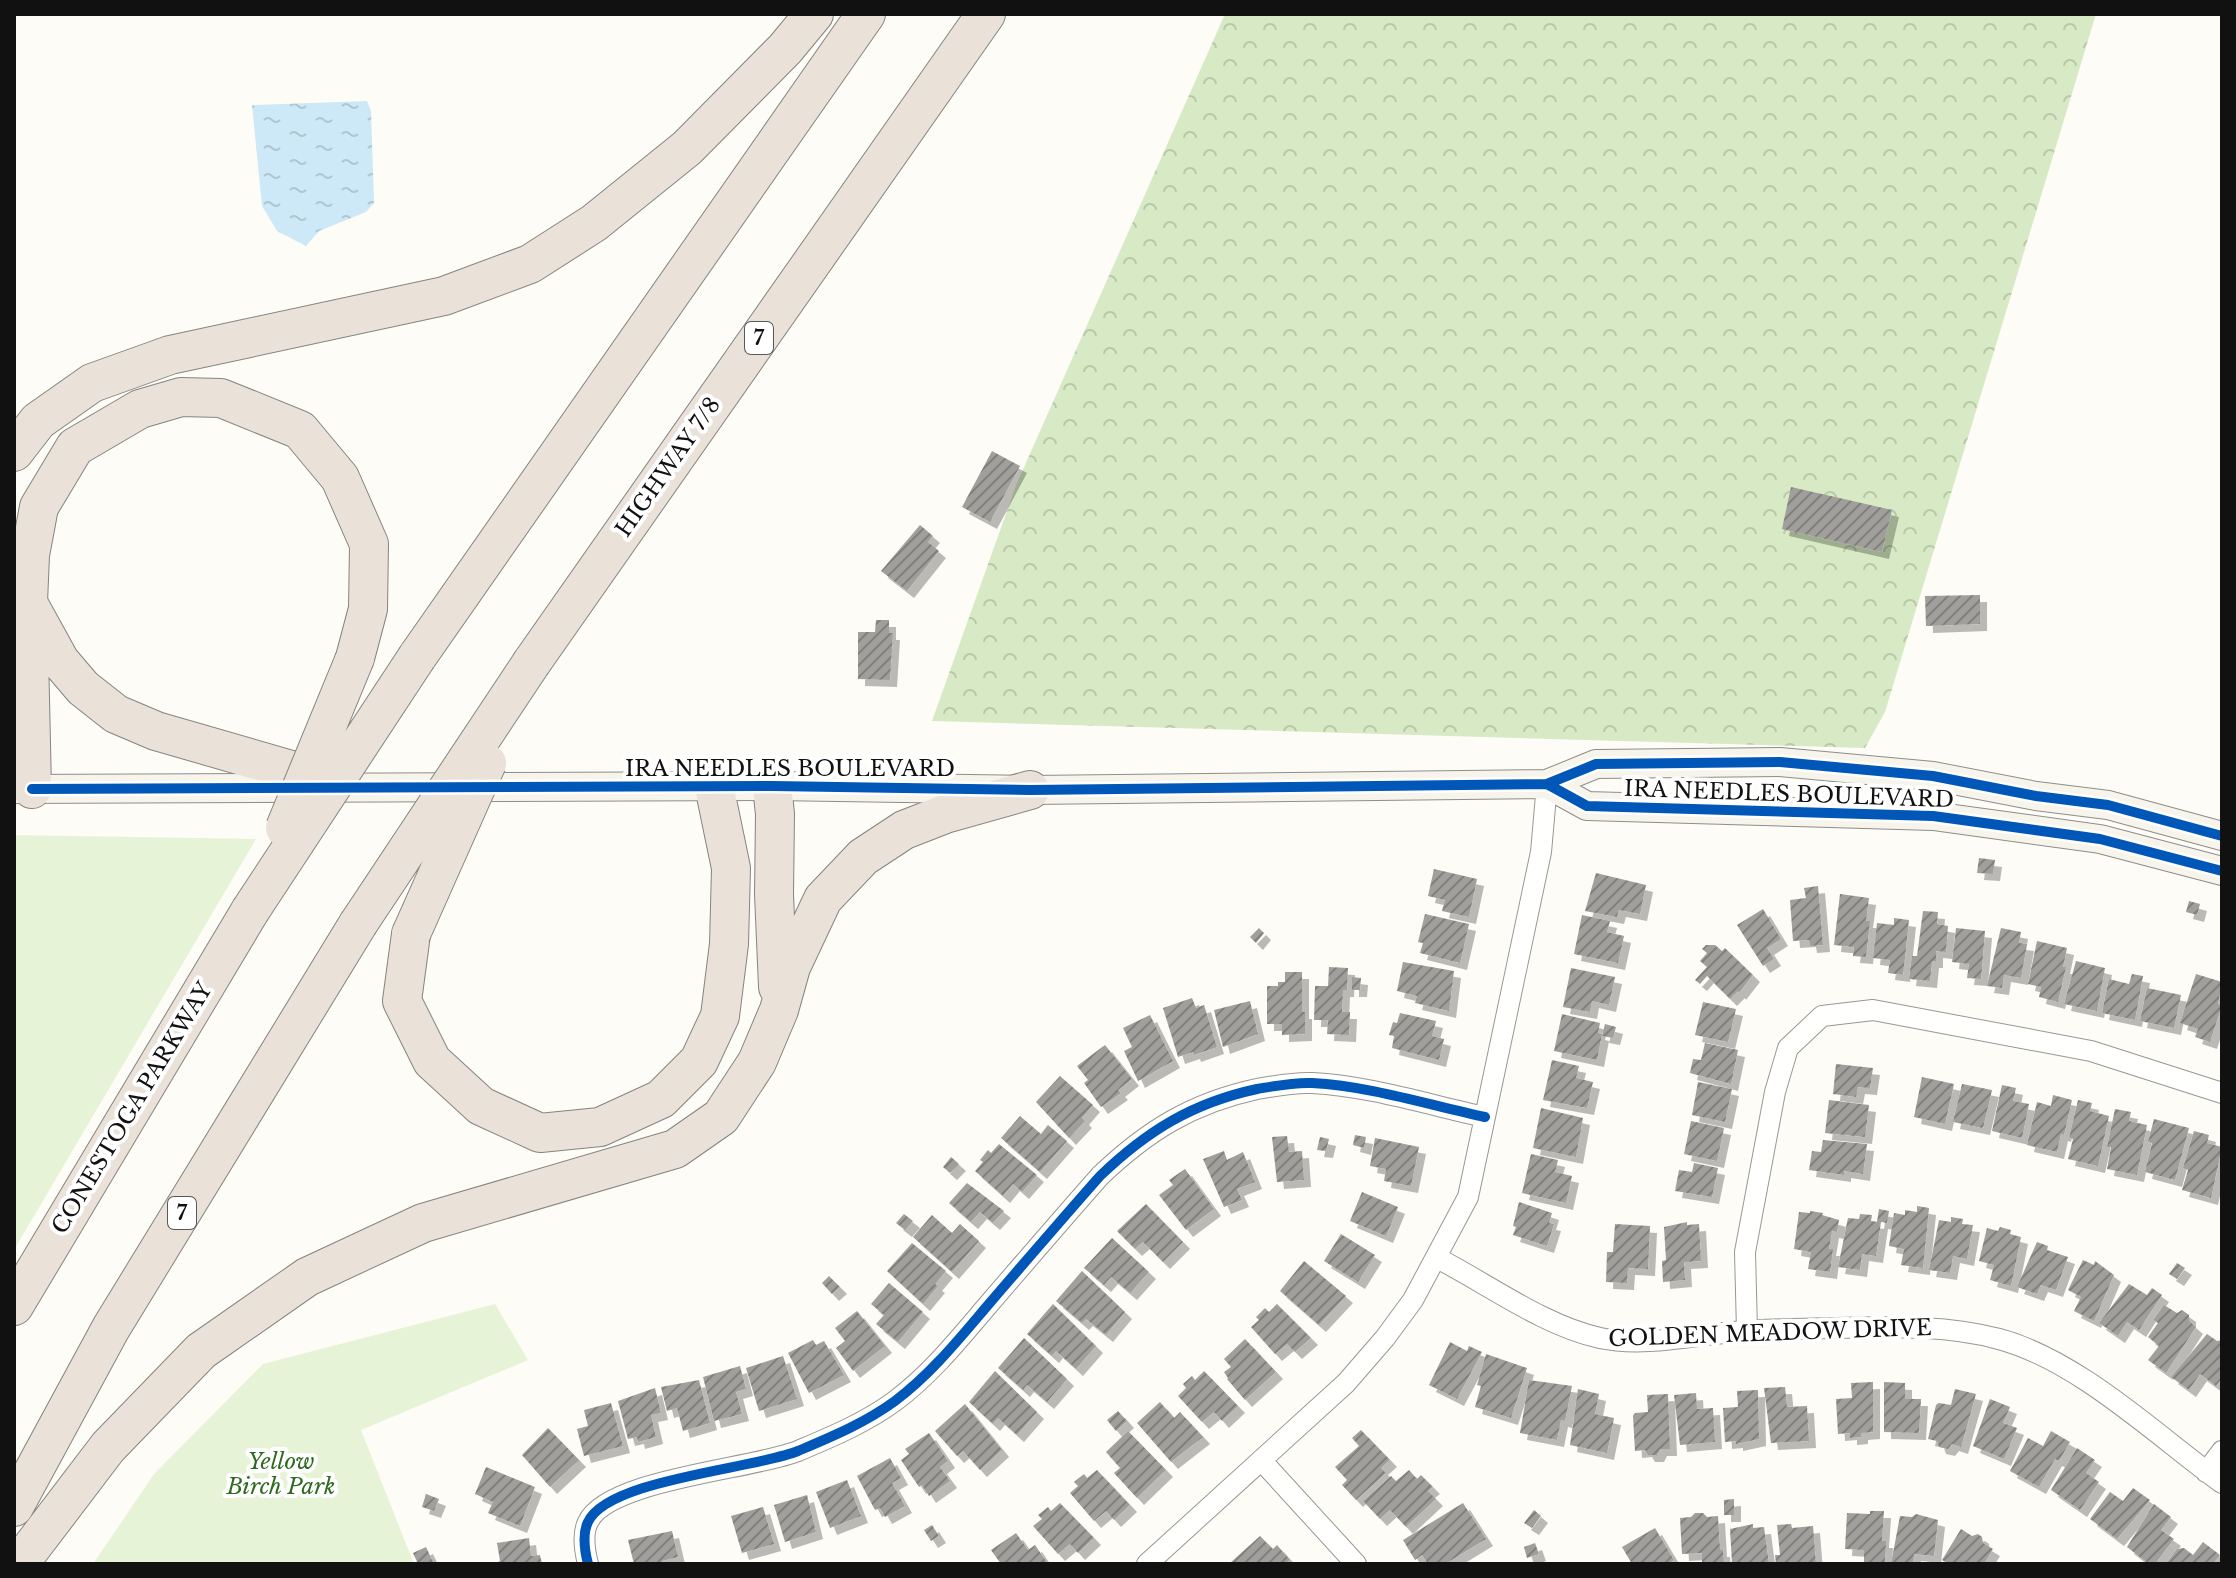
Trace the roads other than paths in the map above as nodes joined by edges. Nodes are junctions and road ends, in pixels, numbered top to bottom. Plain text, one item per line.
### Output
1 (814, 14) edge
2 (866, 14) edge
3 (986, 14) edge
4 (14, 452) edge
5 (28, 603) junction
6 (532, 662) junction
7 (1547, 784) junction
8 (714, 786) junction
9 (772, 786) junction
10 (351, 787) junction
11 (23, 789) edge
12 (1030, 790) junction
13 (2222, 836) edge
14 (2222, 871) edge
15 (250, 911) junction
16 (779, 1010) junction
17 (2222, 1093) edge
18 (1485, 1117) junction
19 (1437, 1258) junction
20 (14, 1306) edge
21 (1747, 1331) junction
22 (2222, 1451) edge
23 (1261, 1460) junction
24 (2214, 1477) edge
25 (14, 1507) edge
26 (19, 1564) edge
27 (588, 1564) edge
28 (1147, 1564) edge
29 (1356, 1564) edge

1 - 4 highway
2 - 15 highway, bridge
3 - 6 highway, HIGHWAY 7/8 / 7
5 - 10 highway
5 - 11 highway
5 - 15 highway, bridge
6 - 8 highway, bridge
6 - 25 highway, HIGHWAY 7/8 / 7, bridge
7 - 12 main road, IRA NEEDLES BOULEVARD
7 - 13 main road, IRA NEEDLES BOULEVARD
7 - 14 main road, IRA NEEDLES BOULEVARD
7 - 18 street
8 - 9 main road, IRA NEEDLES BOULEVARD
8 - 10 main road, IRA NEEDLES BOULEVARD
9 - 12 main road, IRA NEEDLES BOULEVARD
9 - 16 highway
10 - 11 main road, IRA NEEDLES BOULEVARD
12 - 16 highway
15 - 20 highway, CONESTOGA PARKWAY
16 - 26 highway
17 - 21 street
18 - 19 street
18 - 27 street
19 - 21 street, GOLDEN MEADOW DRIVE
19 - 23 street
21 - 24 street, GOLDEN MEADOW DRIVE
22 - 24 street
23 - 28 street
23 - 29 street

